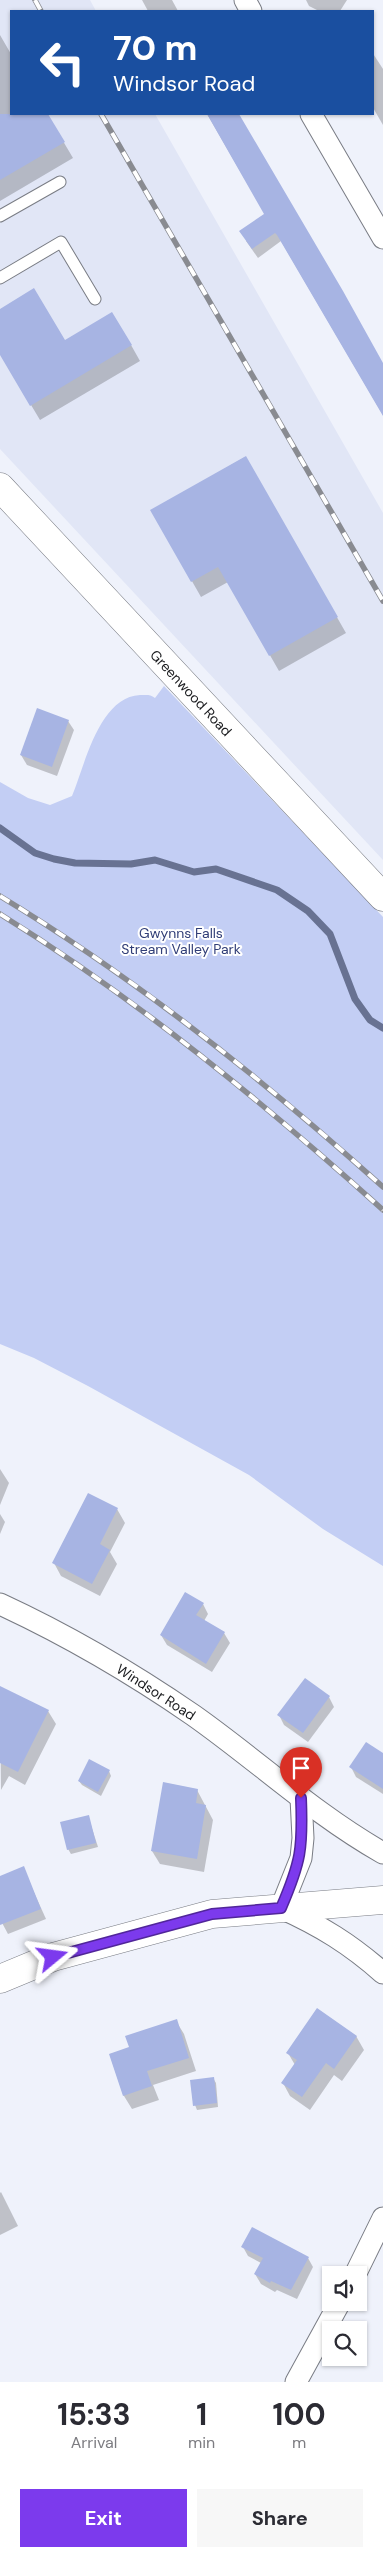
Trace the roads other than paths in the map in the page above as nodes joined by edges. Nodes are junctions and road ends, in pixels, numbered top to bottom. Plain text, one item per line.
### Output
1 (312, 115) edge
2 (60, 182) dead end
3 (0, 216) edge
4 (383, 238) edge
5 (0, 278) edge
6 (95, 299) dead end
7 (0, 488) edge
8 (383, 898) edge
9 (0, 1604) edge
10 (301, 1798) junction
11 (383, 1853) edge
12 (383, 1900) edge
13 (281, 1908) junction
14 (383, 1973) edge
15 (0, 1979) edge
16 (383, 2218) edge
17 (359, 2266) edge
18 (335, 2311) edge
19 (296, 2382) edge

1 - 4 street
2 - 3 lane
5 - 6 lane
7 - 8 street, Greenwood Road
9 - 10 street, Windsor Road
10 - 11 street, Windsor Road
10 - 13 street
12 - 13 street
13 - 14 street
13 - 15 street
16 - 17 street
18 - 19 street

